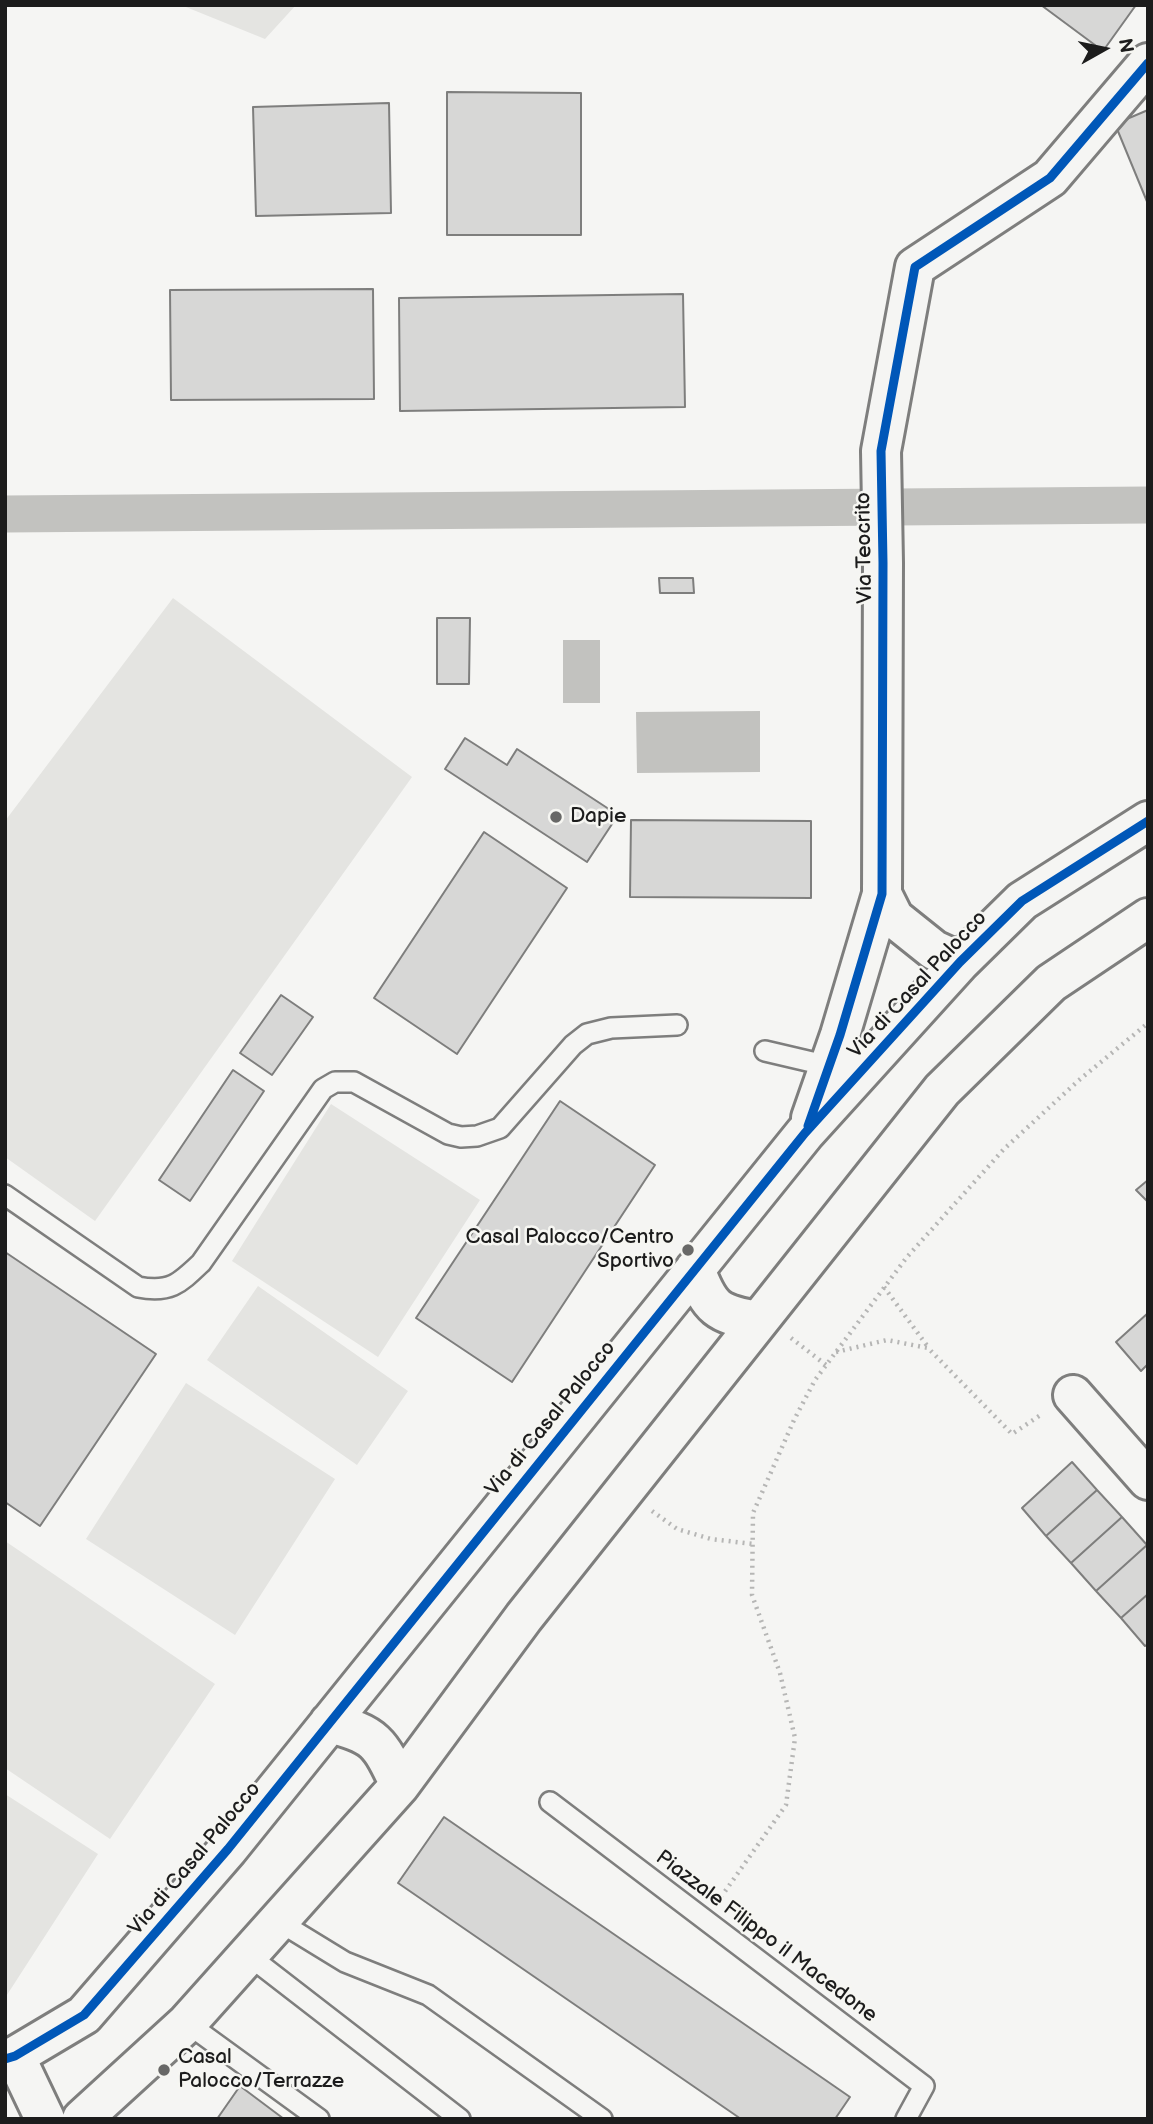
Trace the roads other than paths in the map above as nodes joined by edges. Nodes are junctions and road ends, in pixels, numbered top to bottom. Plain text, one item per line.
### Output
1 (1148, 63) edge
2 (1139, 838) edge
3 (882, 894) junction
4 (1148, 918) edge
5 (960, 962) junction
6 (677, 1026) dead end
7 (765, 1051) dead end
8 (829, 1066) junction
9 (806, 1133) junction
10 (5, 1195) edge
11 (695, 1269) junction
12 (758, 1321) junction
13 (1073, 1395) road end
14 (1148, 1480) edge
15 (329, 1723) junction
16 (400, 1785) junction
17 (550, 1802) dead end
18 (278, 1921) junction
19 (248, 1955) junction
20 (187, 2023) junction
21 (10, 2057) edge
22 (45, 2119) edge
23 (82, 2119) edge
24 (319, 2119) edge
25 (460, 2119) edge
26 (602, 2119) edge
27 (905, 2119) edge

1 - 3 street, Via Teocrito
2 - 5 street, Via di Casal Palocco
3 - 5 street
3 - 8 street, Via Teocrito
4 - 12 street
5 - 9 street, Via di Casal Palocco
6 - 10 lane
7 - 8 lane
8 - 9 street, Via Teocrito
9 - 11 street, Via di Casal Palocco
11 - 12 street
11 - 15 street, Via di Casal Palocco
12 - 16 street
13 - 14 street
15 - 16 street
15 - 21 street, Via di Casal Palocco
16 - 18 street
17 - 27 lane, Piazzale Filippo il Macedone
18 - 19 street
18 - 26 lane
19 - 20 street
19 - 25 lane
20 - 23 street
20 - 24 lane
21 - 22 street

